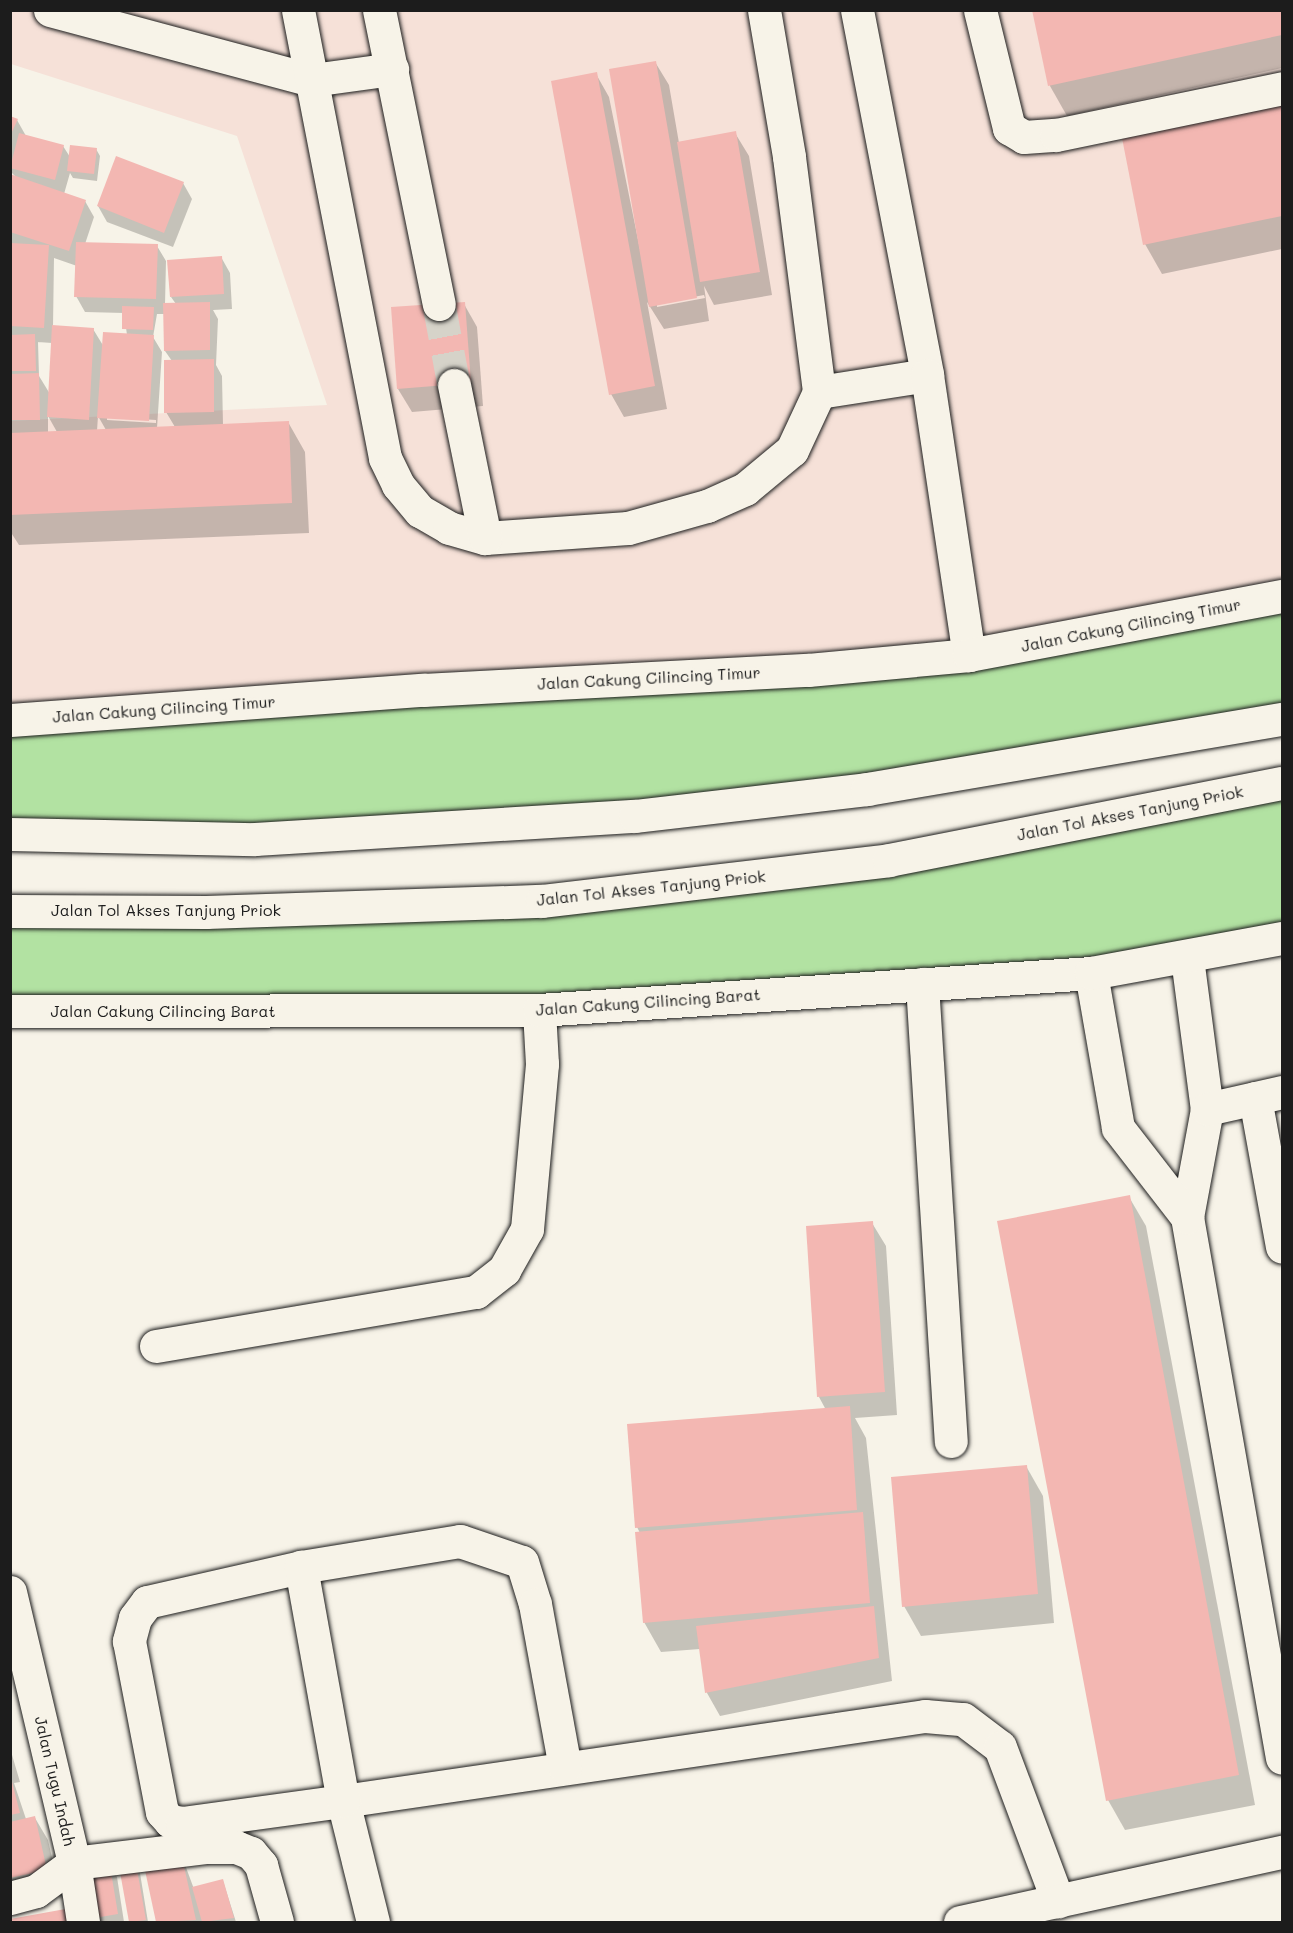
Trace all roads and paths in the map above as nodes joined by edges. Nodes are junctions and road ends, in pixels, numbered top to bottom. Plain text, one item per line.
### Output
1 (50, 10) edge
2 (298, 10) edge
3 (380, 10) edge
4 (764, 10) edge
5 (857, 10) edge
6 (980, 10) edge
7 (392, 69) junction
8 (312, 80) junction
9 (1282, 88) edge
10 (439, 304) tunnel mouth
11 (927, 375) junction
12 (454, 385) tunnel mouth
13 (819, 392) junction
14 (485, 538) junction
15 (1282, 596) edge
16 (969, 655) junction
17 (1282, 719) edge
18 (10, 720) edge
19 (1282, 783) edge
20 (10, 834) edge
21 (10, 911) edge
22 (1282, 938) edge
23 (1187, 958) junction
24 (1091, 973) junction
25 (922, 984) junction
26 (539, 1010) junction
27 (10, 1011) edge
28 (1269, 1095) edge
29 (1207, 1109) junction
30 (1187, 1217) junction
31 (1282, 1247) edge
32 (156, 1346) dead end
33 (951, 1441) dead end
34 (301, 1567) junction
35 (10, 1592) edge
36 (1275, 1683) edge
37 (1282, 1758) edge
38 (565, 1767) junction
39 (343, 1801) junction
40 (1282, 1852) edge
41 (74, 1863) junction
42 (10, 1898) edge
43 (1058, 1901) junction
44 (83, 1923) edge
45 (277, 1923) edge
46 (373, 1923) edge
47 (960, 1923) edge

1 - 8 main road
2 - 8 main road
3 - 7 main road
4 - 13 main road
5 - 11 main road
6 - 9 main road
7 - 8 main road
7 - 10 main road
8 - 14 main road
11 - 13 main road
11 - 16 main road
12 - 14 main road
13 - 14 main road
15 - 16 main road, Jalan Cakung Cilincing Timur
16 - 18 main road, Jalan Cakung Cilincing Timur
17 - 20 main road
19 - 21 main road, Jalan Tol Akses Tanjung Priok
22 - 23 main road, Jalan Cakung Cilincing Barat
23 - 24 main road, Jalan Cakung Cilincing Barat
23 - 29 main road
24 - 25 main road, Jalan Cakung Cilincing Barat
24 - 30 main road
25 - 26 main road, Jalan Cakung Cilincing Barat
25 - 33 main road
26 - 27 main road, Jalan Cakung Cilincing Barat
26 - 32 main road
28 - 29 main road
28 - 31 main road
29 - 30 main road
30 - 36 main road
34 - 38 main road
34 - 39 main road
34 - 39 main road
35 - 41 main road, Jalan Tugu Indah
36 - 37 main road
38 - 39 main road
38 - 43 main road
39 - 46 main road
40 - 43 main road
41 - 42 main road
41 - 44 main road
41 - 45 main road, Jalan Tugu Indah
43 - 47 main road

